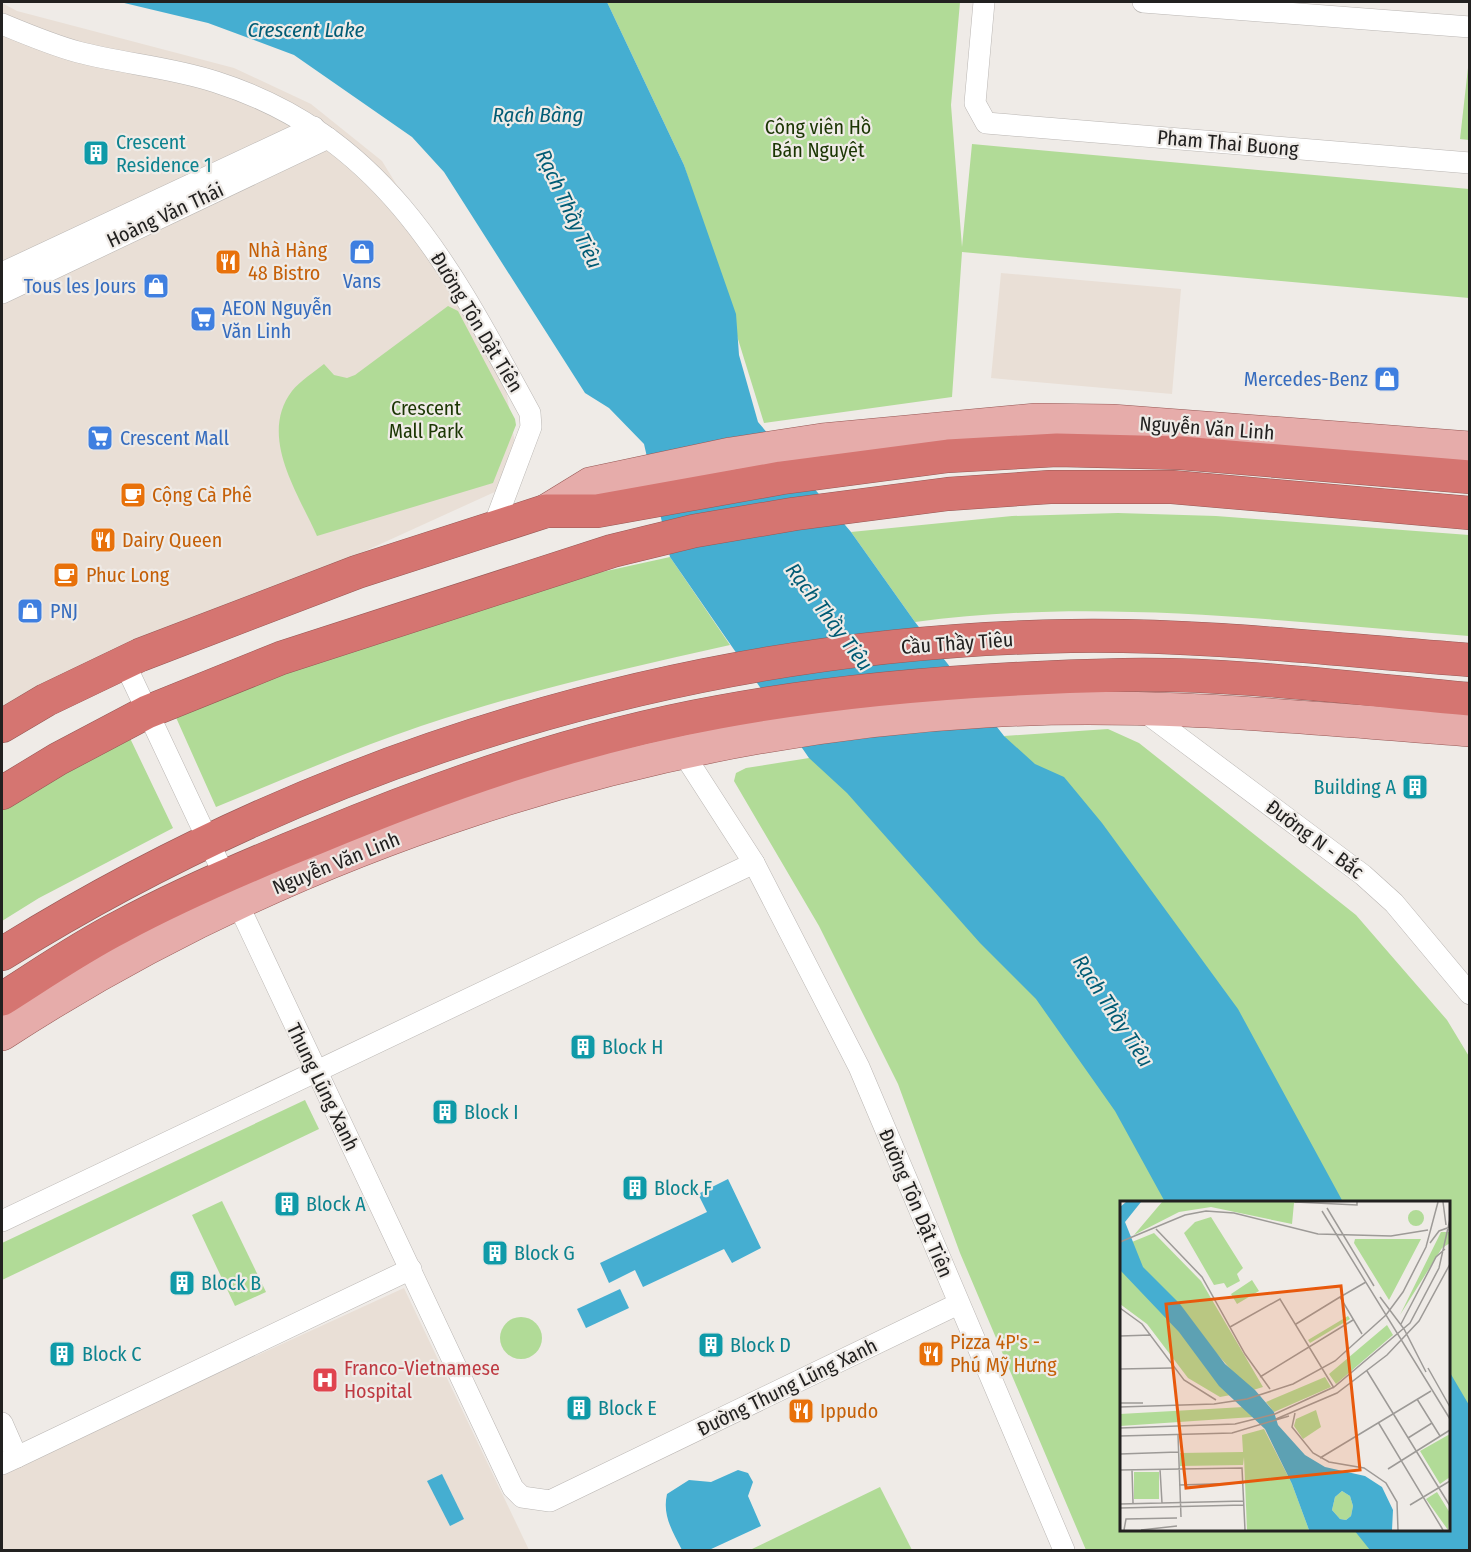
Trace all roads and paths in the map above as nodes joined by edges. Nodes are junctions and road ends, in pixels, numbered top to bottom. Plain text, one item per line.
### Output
1 (984, 2) edge
2 (1143, 2) edge
3 (2, 24) edge
4 (1470, 27) edge
5 (321, 132) junction
6 (1470, 163) edge
7 (2, 273) edge
8 (2, 293) edge
9 (946, 441) junction
10 (1470, 448) edge
11 (1470, 477) edge
12 (1470, 513) edge
13 (493, 528) junction
14 (1470, 660) edge
15 (124, 662) junction
16 (1081, 692) junction
17 (1470, 699) edge
18 (1140, 707) junction
19 (147, 712) junction
20 (686, 718) joint
21 (2, 726) edge
22 (1470, 730) edge
23 (689, 751) junction
24 (2, 793) edge
25 (207, 840) junction
26 (754, 863) junction
27 (230, 890) junction
28 (2, 954) edge
29 (1470, 994) edge
30 (2, 999) edge
31 (2, 1034) edge
32 (316, 1074) junction
33 (2, 1221) edge
34 (411, 1269) junction
35 (958, 1304) junction
36 (2, 1423) edge
37 (9, 1460) edge
38 (1064, 1551) edge

1 - 6 street, Pham Thai Buong
2 - 4 street
3 - 5 street, Đường Tôn Dật Tiên
5 - 7 street, Hoàng Văn Thái
5 - 8 street, Hoàng Văn Thái
5 - 13 street, Đường Tôn Dật Tiên
9 - 10 main road, Nguyễn Văn Linh
9 - 11 highway, Nguyễn Văn Linh
9 - 13 highway
12 - 19 highway
13 - 15 highway
14 - 25 highway, Cầu Thầy Tiêu
15 - 19 street, Thung Lũng Xanh
15 - 21 highway
16 - 17 highway
16 - 18 main road
16 - 20 highway, Cầu Thầy Tiêu
16 - 23 main road
18 - 22 main road
18 - 29 street, Đường N - Bắc
19 - 24 highway
19 - 25 street, Thung Lũng Xanh
20 - 27 highway, Nguyễn Văn Linh
23 - 26 street, Đường Tôn Dật Tiên
23 - 27 main road, Nguyễn Văn Linh
25 - 27 street, Thung Lũng Xanh
25 - 28 highway
26 - 32 street
26 - 35 street, Đường Tôn Dật Tiên
27 - 30 highway, Nguyễn Văn Linh
27 - 31 main road, Nguyễn Văn Linh
27 - 32 street, Thung Lũng Xanh
32 - 33 street
32 - 34 street, Thung Lũng Xanh
34 - 35 street, Đường Thung Lũng Xanh
34 - 37 street
35 - 38 street, Đường Tôn Dật Tiên
36 - 37 street

